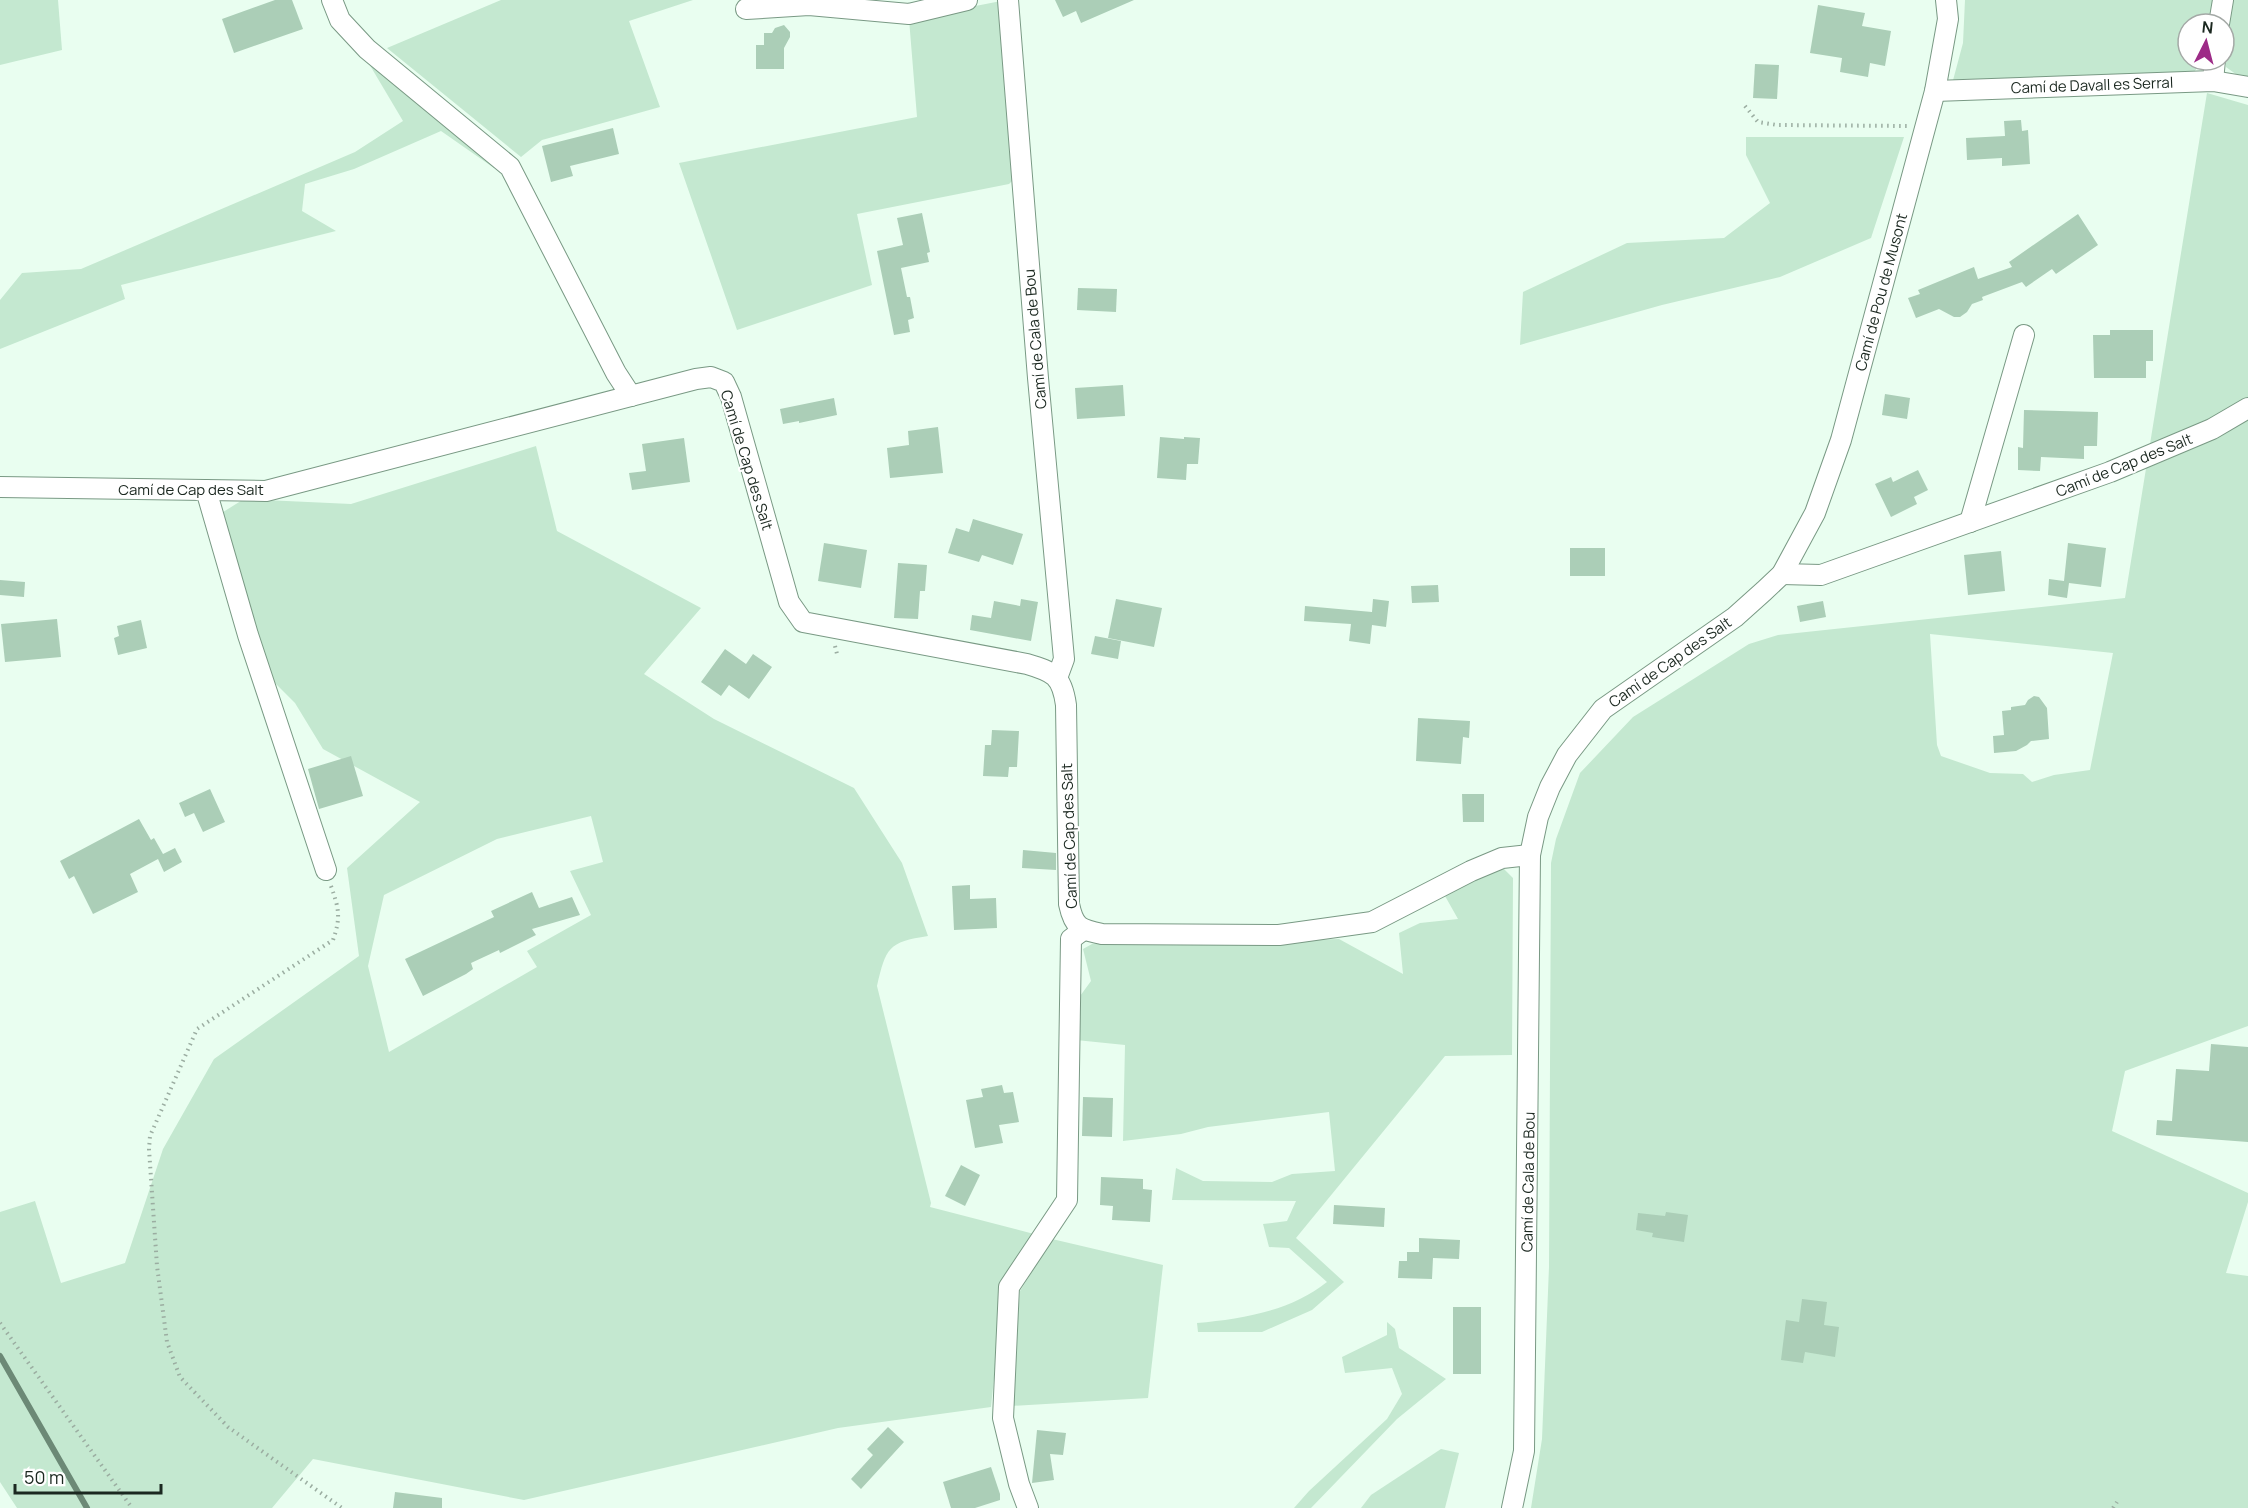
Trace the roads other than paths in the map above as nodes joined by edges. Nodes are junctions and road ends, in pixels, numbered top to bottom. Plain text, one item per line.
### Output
1 (332, 0) edge
2 (967, 0) edge
3 (1008, 0) edge
4 (1946, 0) edge
5 (746, 9) dead end
6 (2214, 72) edge
7 (2213, 81) junction
8 (2248, 87) edge
9 (1935, 91) junction
10 (2024, 335) dead end
11 (631, 396) junction
12 (2248, 408) edge
13 (0, 487) edge
14 (206, 490) junction
15 (1970, 522) junction
16 (1782, 574) junction
17 (1058, 678) junction
18 (1530, 855) junction
19 (326, 870) dead end
20 (1083, 930) junction
21 (1028, 1508) edge
22 (1512, 1508) edge

1 - 11 street
2 - 5 street
3 - 17 street, Camí de Cala de Bou
4 - 9 street, Camí de Pou de Musont
6 - 7 street
7 - 8 street, Camí de Davall es Serral
7 - 9 street, Camí de Davall es Serral
9 - 16 street, Camí de Pou de Musont
10 - 15 street
11 - 14 street, Camí de Cap des Salt
11 - 17 street, Camí de Cap des Salt
12 - 15 street, Camí de Cap des Salt
13 - 14 street, Camí de Cap des Salt
14 - 19 street
15 - 16 street, Camí de Cap des Salt
16 - 18 street, Camí de Cap des Salt
17 - 20 street, Camí de Cap des Salt
18 - 20 street, Camí de Cap des Salt
18 - 22 street, Camí de Cala de Bou
20 - 21 street

